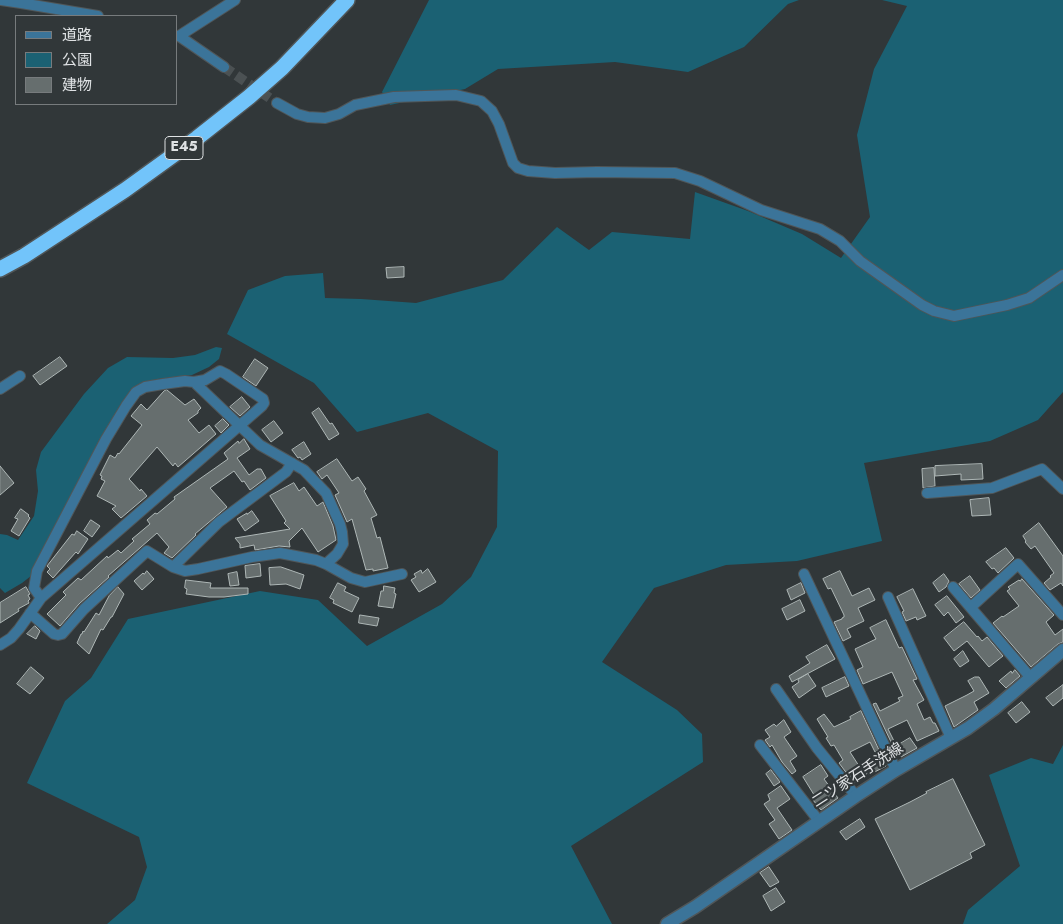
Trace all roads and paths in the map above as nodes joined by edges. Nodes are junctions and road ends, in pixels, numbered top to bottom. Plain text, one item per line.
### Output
1 (1, 0) edge
2 (235, 0) edge
3 (347, 0) edge
4 (92, 15) edge
5 (178, 36) edge
6 (224, 67) tunnel mouth
7 (277, 103) tunnel mouth
8 (0, 270) edge
9 (1063, 275) edge
10 (20, 376) dead end
11 (194, 382) junction
12 (0, 389) edge
13 (239, 426) junction
14 (292, 463) junction
15 (1063, 488) edge
16 (927, 493) dead end
17 (326, 564) junction
18 (173, 567) junction
19 (402, 574) dead end
20 (804, 574) dead end
21 (953, 587) dead end
22 (888, 597) dead end
23 (41, 598) junction
24 (971, 607) junction
25 (30, 613) junction
26 (1063, 615) edge
27 (0, 645) edge
28 (1063, 650) edge
29 (1031, 678) junction
30 (776, 689) dead end
31 (951, 738) junction
32 (760, 745) dead end
33 (896, 770) junction
34 (856, 796) junction
35 (819, 821) junction
36 (666, 924) edge

1 - 4 street
2 - 5 street
3 - 8 highway, E45
5 - 6 street
7 - 9 street
10 - 12 street
11 - 13 street
11 - 13 street
11 - 23 street
13 - 14 street
13 - 23 street
14 - 17 street
14 - 18 street
15 - 16 street
17 - 18 street
17 - 19 street
18 - 25 street
20 - 33 street
21 - 24 street
22 - 31 street
23 - 25 street
24 - 26 street
24 - 29 street
25 - 27 street
28 - 29 street, 二ツ家石手洗線
29 - 31 street, 二ツ家石手洗線
30 - 34 street
31 - 33 street, 二ツ家石手洗線
32 - 35 street
33 - 34 street, 二ツ家石手洗線
34 - 35 street, 二ツ家石手洗線
35 - 36 street, 二ツ家石手洗線

